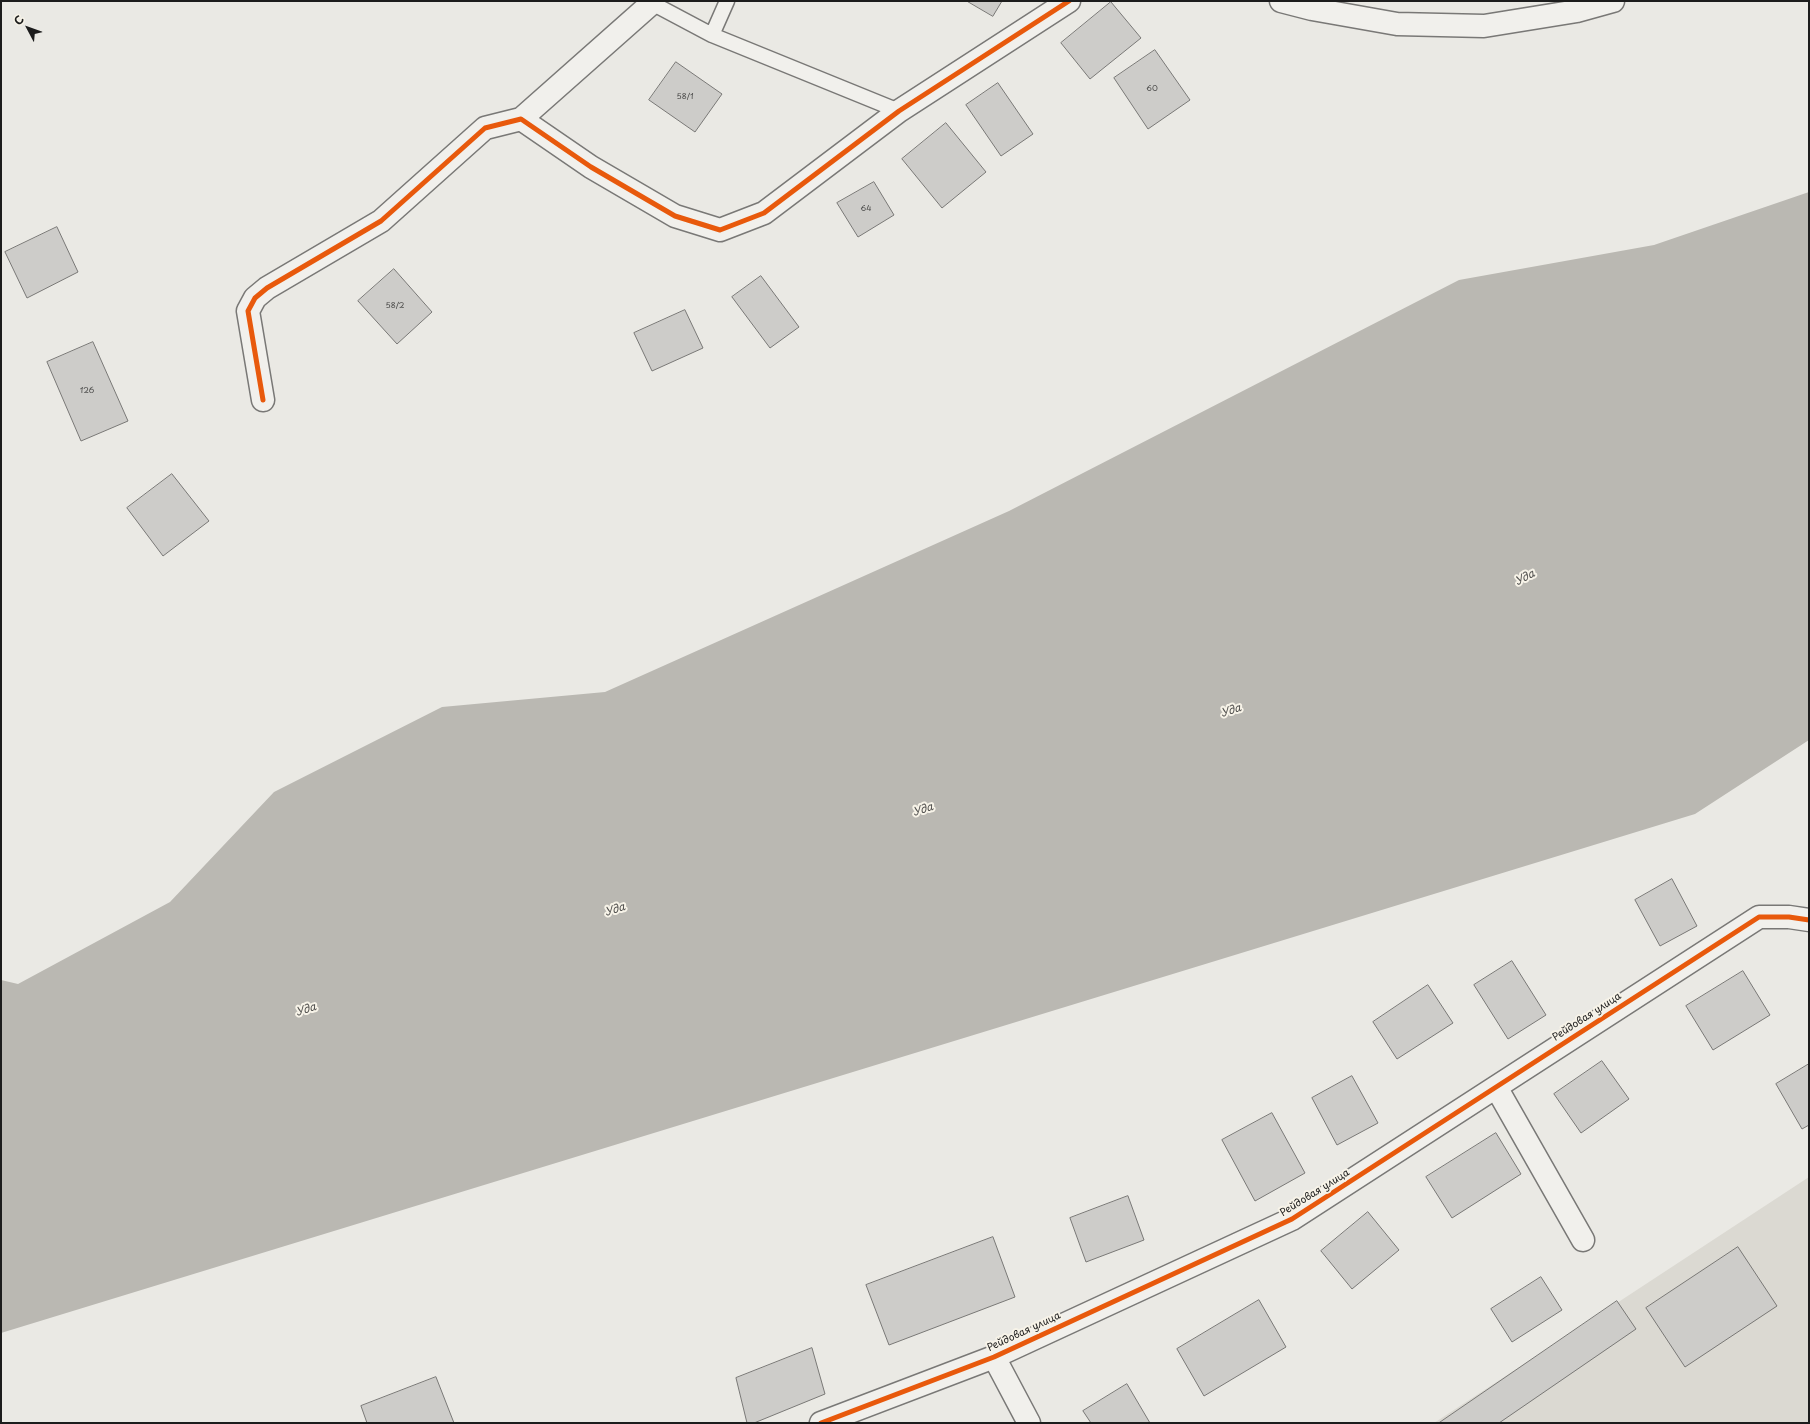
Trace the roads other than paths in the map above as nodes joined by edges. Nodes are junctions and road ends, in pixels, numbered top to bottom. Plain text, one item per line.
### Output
1 (727, 1) edge
2 (1069, 1) edge
3 (1281, 1) edge
4 (1613, 1) edge
5 (650, 2) edge
6 (712, 35) junction
7 (899, 112) junction
8 (521, 119) junction
9 (263, 400) dead end
10 (1809, 920) edge
11 (1496, 1087) junction
12 (1583, 1240) dead end
13 (994, 1357) junction
14 (821, 1423) edge
15 (1029, 1423) edge

1 - 6 lane
2 - 7 street
3 - 4 street
5 - 6 lane
5 - 8 street
6 - 7 lane
7 - 8 street
8 - 9 street
10 - 11 street, Рейдовая улица
11 - 12 street
11 - 13 street, Рейдовая улица
13 - 14 street, Рейдовая улица
13 - 15 street

